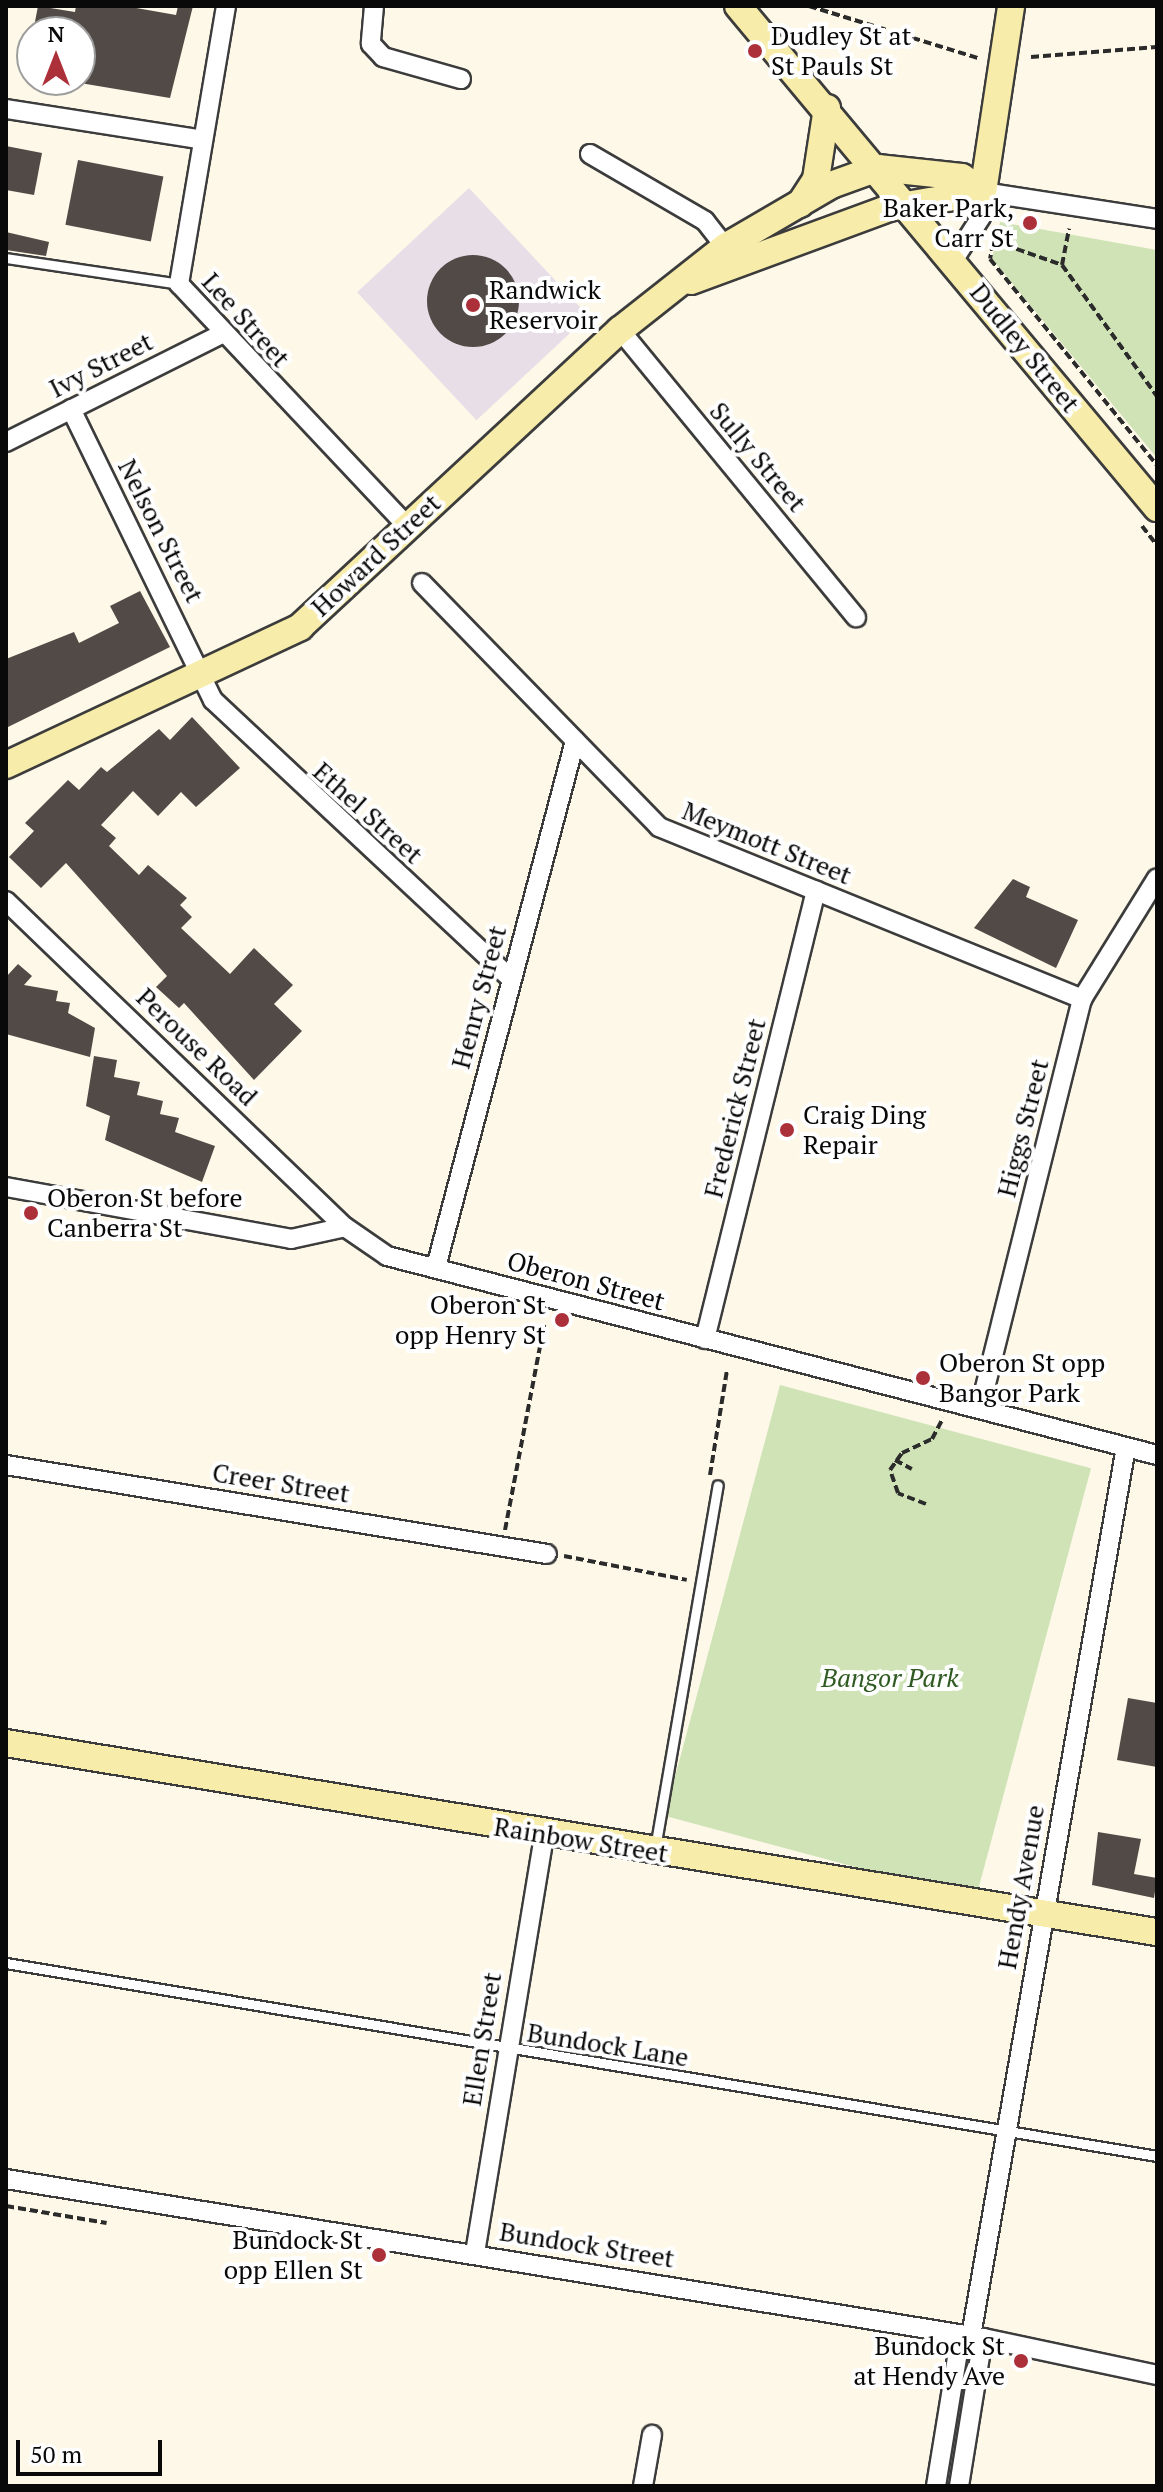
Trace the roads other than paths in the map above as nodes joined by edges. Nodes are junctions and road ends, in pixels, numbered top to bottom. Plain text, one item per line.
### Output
1 (226, 6) edge
2 (374, 6) edge
3 (738, 6) edge
4 (1011, 6) edge
5 (461, 79) dead end
6 (827, 108) junction
7 (6, 109) edge
8 (203, 140) junction
9 (590, 154) dead end
10 (878, 168) junction
11 (983, 192) junction
12 (909, 203) junction
13 (800, 204) junction
14 (1157, 219) edge
15 (725, 247) junction
16 (6, 258) edge
17 (953, 261) junction
18 (179, 284) junction
19 (676, 286) junction
20 (620, 330) junction
21 (220, 335) junction
22 (71, 409) junction
23 (6, 442) edge
24 (1157, 508) edge
25 (405, 524) junction
26 (422, 583) dead end
27 (856, 617) dead end
28 (202, 677) junction
29 (575, 741) junction
30 (18, 761) edge
31 (6, 778) edge
32 (1155, 886) edge
33 (816, 891) junction
34 (8, 904) edge
35 (510, 978) junction
36 (1082, 999) junction
37 (6, 1187) edge
38 (345, 1227) junction
39 (436, 1267) junction
40 (705, 1339) junction
41 (980, 1408) junction
42 (1126, 1447) junction
43 (1157, 1455) edge
44 (6, 1465) edge
45 (718, 1485) dead end
46 (547, 1554) road end
47 (6, 1743) edge
48 (544, 1834) junction
49 (655, 1852) junction
50 (1043, 1913) junction
51 (1157, 1932) edge
52 (6, 1963) edge
53 (506, 2050) junction
54 (1005, 2133) junction
55 (1157, 2156) edge
56 (6, 2179) edge
57 (475, 2253) junction
58 (972, 2336) junction
59 (1157, 2375) edge
60 (652, 2435) dead end
61 (643, 2486) edge
62 (936, 2486) edge
63 (959, 2486) edge

1 - 8 street, Lee Street
2 - 5 street
3 - 6 street, Dudley Street
4 - 11 street
6 - 10 street, Dudley Street
6 - 13 street
7 - 8 street
8 - 18 street, Lee Street
9 - 15 street
10 - 11 street
10 - 12 street, Dudley Street
10 - 13 street, Howard Street
11 - 12 street, Howard Street
11 - 14 street
11 - 17 street
12 - 17 street, Dudley Street
12 - 19 street, Howard Street
13 - 15 street, Howard Street
15 - 19 street, Howard Street
16 - 18 lane
17 - 24 street, Dudley Street
18 - 21 street, Lee Street
19 - 20 street, Howard Street
20 - 25 street, Howard Street
20 - 27 street, Sully Street
21 - 22 street, Ivy Street
21 - 25 street, Lee Street
22 - 23 street, Ivy Street
22 - 28 street, Nelson Street
25 - 28 street, Howard Street
26 - 29 street, Meymott Street
28 - 30 street, Howard Street
28 - 35 street, Ethel Street
29 - 33 street, Meymott Street
29 - 35 street, Henry Street
30 - 31 street, Howard Street
32 - 36 street, Higgs Street
33 - 36 street, Meymott Street
33 - 40 street, Frederick Street
34 - 38 street, Perouse Road
35 - 39 street, Henry Street
36 - 41 street, Higgs Street
37 - 38 street
38 - 39 street, Oberon Street
39 - 40 street, Oberon Street
40 - 41 street, Oberon Street
41 - 42 street, Oberon Street
42 - 43 street, Oberon Street
42 - 50 street, Hendy Avenue
44 - 46 street, Creer Street
45 - 49 lane
47 - 48 street, Rainbow Street
48 - 49 street, Rainbow Street
48 - 53 street, Ellen Street
49 - 50 street, Rainbow Street
50 - 51 street, Rainbow Street
50 - 54 street, Hendy Avenue
52 - 53 lane, Bundock Lane
53 - 54 lane, Bundock Lane
53 - 57 street, Ellen Street
54 - 55 lane, Bundock Lane
54 - 58 street, Hendy Avenue
56 - 57 street, Bundock Street
57 - 58 street, Bundock Street
58 - 59 street, Bundock Street
58 - 62 street, Hendy Avenue
58 - 63 street, Hendy Avenue
60 - 61 street

